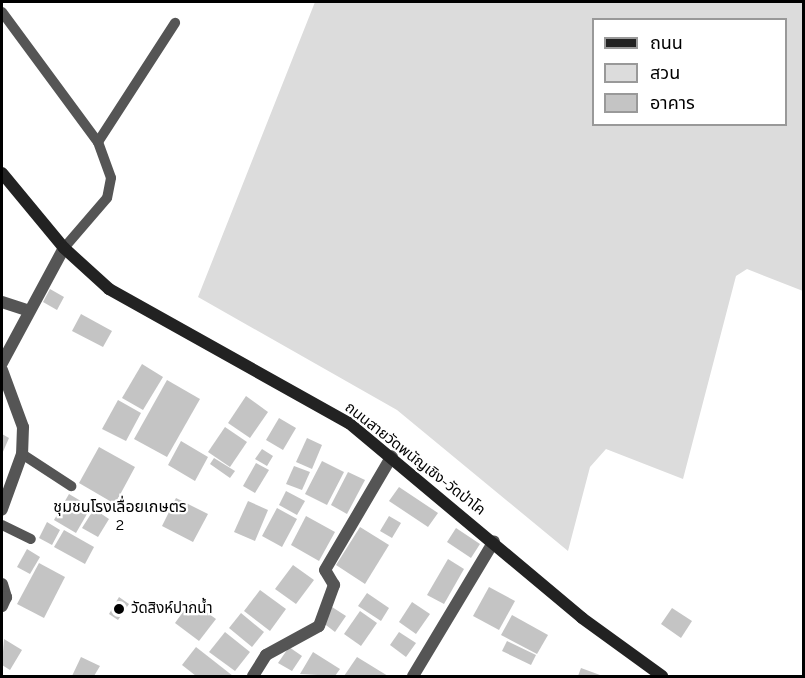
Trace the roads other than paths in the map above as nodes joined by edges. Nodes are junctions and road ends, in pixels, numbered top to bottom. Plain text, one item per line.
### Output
1 (2, 12) edge
2 (176, 23) dead end
3 (98, 142) junction
4 (2, 173) edge
5 (64, 248) junction
6 (2, 302) edge
7 (26, 310) junction
8 (2, 363) edge
9 (2, 370) edge
10 (22, 454) junction
11 (392, 456) junction
12 (71, 486) dead end
13 (2, 509) edge
14 (2, 525) edge
15 (31, 538) dead end
16 (494, 541) junction
17 (2, 584) edge
18 (2, 606) edge
19 (254, 676) edge
20 (413, 676) edge
21 (662, 676) edge

1 - 3 lane
2 - 3 lane
3 - 5 lane
4 - 5 main road, ถนนสายวัดพนัญเชิง-วัดป่าโค
5 - 7 street
5 - 11 main road, ถนนสายวัดพนัญเชิง-วัดป่าโค
6 - 7 street
7 - 8 street
9 - 10 street
10 - 12 lane
10 - 13 street
11 - 16 main road, ถนนสายวัดพนัญเชิง-วัดป่าโค
11 - 19 street
14 - 15 lane
16 - 20 street
16 - 21 main road, ถนนสายวัดพนัญเชิง-วัดป่าโค
17 - 18 street

